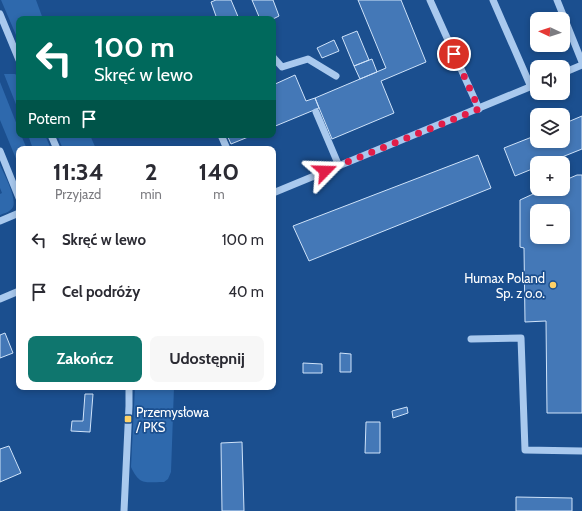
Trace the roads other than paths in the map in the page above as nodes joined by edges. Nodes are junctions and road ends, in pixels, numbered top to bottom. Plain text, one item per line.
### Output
1 (430, 0) edge
2 (493, 0) edge
3 (557, 0) edge
4 (0, 14) edge
5 (16, 53) edge
6 (276, 61) edge
7 (582, 64) edge
8 (570, 70) edge
9 (336, 76) dead end
10 (530, 77) edge
11 (530, 87) edge
12 (479, 109) junction
13 (316, 112) dead end
14 (0, 151) edge
15 (338, 166) junction
16 (16, 191) edge
17 (276, 192) edge
18 (16, 214) edge
19 (0, 220) edge
20 (16, 292) edge
21 (0, 299) edge
22 (471, 339) dead end
23 (129, 390) edge
24 (582, 451) edge
25 (124, 511) edge

1 - 12 street
2 - 10 street
3 - 7 street
4 - 5 street
6 - 9 street
7 - 8 street
11 - 12 street
12 - 15 street
13 - 15 street
14 - 16 street
15 - 17 street
18 - 19 street
20 - 21 street
22 - 24 street
23 - 25 street

